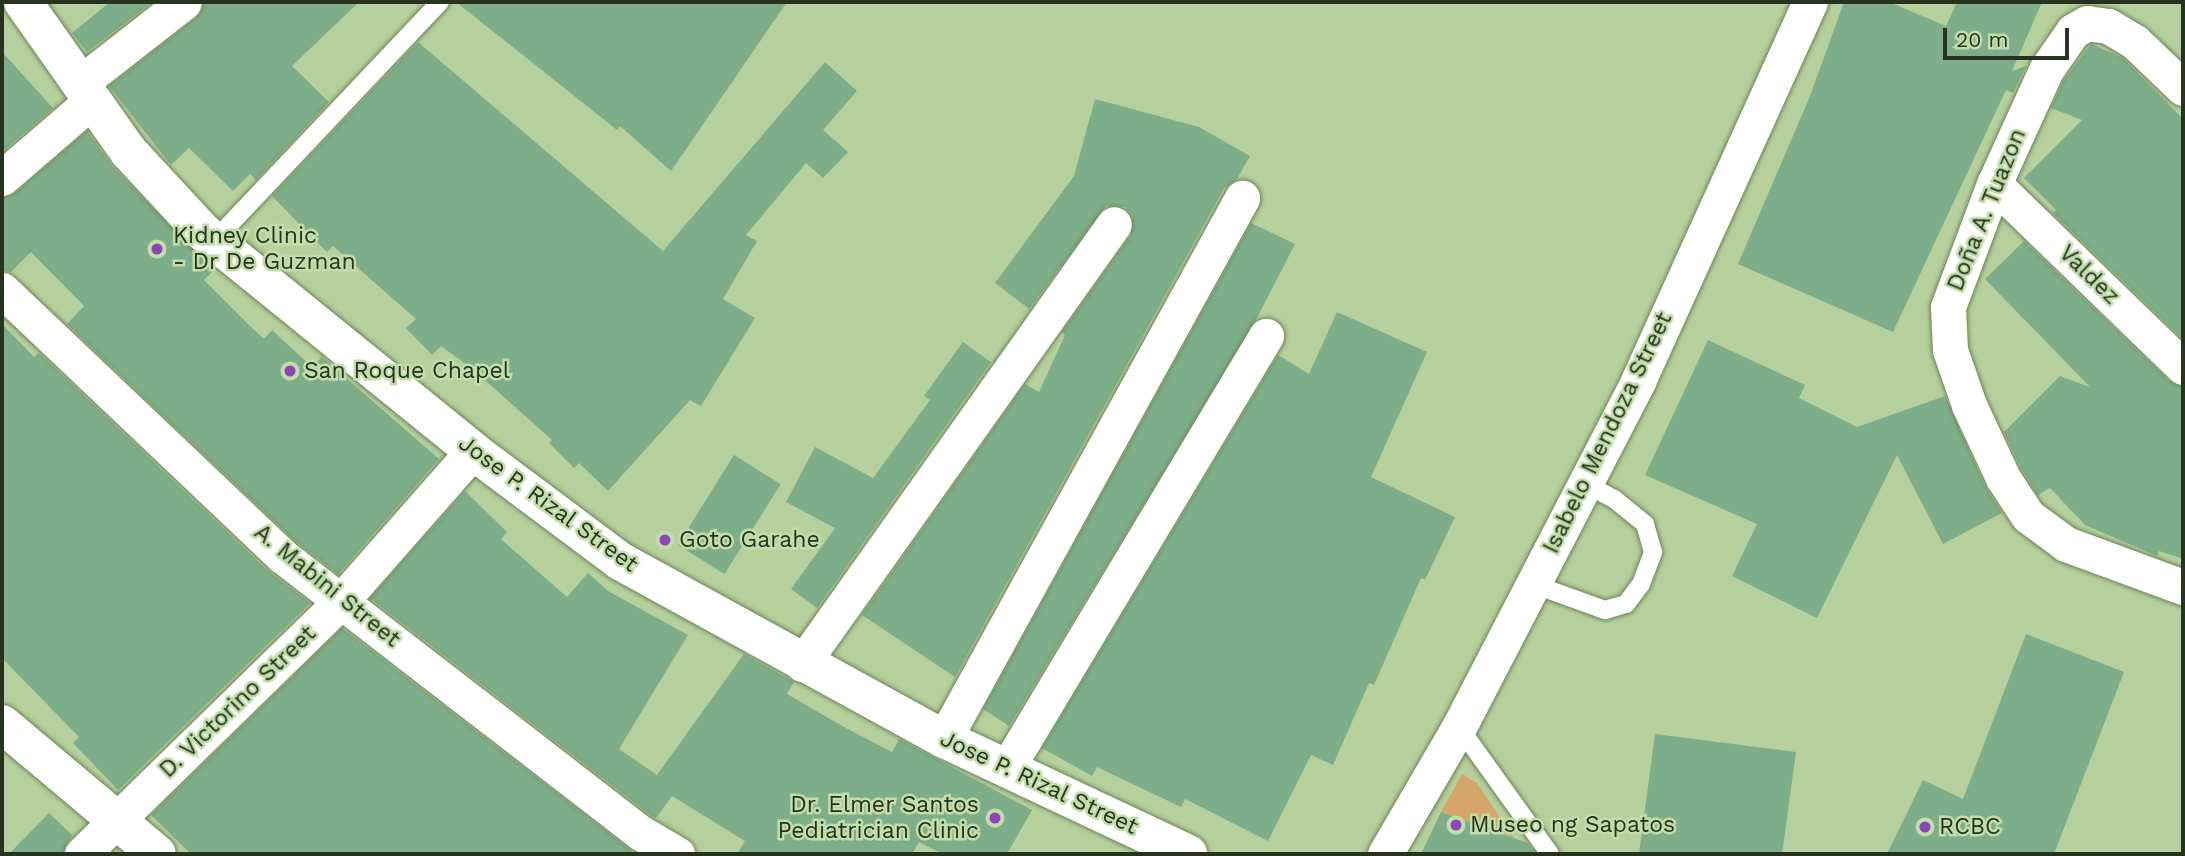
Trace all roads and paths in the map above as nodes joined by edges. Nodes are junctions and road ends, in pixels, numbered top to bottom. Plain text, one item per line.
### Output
1 (23, 2) edge
2 (184, 2) edge
3 (440, 2) edge
4 (1810, 2) edge
5 (2183, 88) edge
6 (84, 93) junction
7 (2, 178) edge
8 (1994, 184) junction
9 (1242, 198) dead end
10 (1114, 224) dead end
11 (214, 240) junction
12 (2, 290) edge
13 (1266, 336) dead end
14 (2183, 367) edge
15 (473, 451) junction
16 (1584, 483) junction
17 (1533, 584) junction
18 (2183, 587) edge
19 (342, 600) junction
20 (802, 664) junction
21 (2, 724) edge
22 (1459, 727) junction
23 (944, 739) junction
24 (1007, 768) junction
25 (116, 822) junction
26 (82, 854) edge
27 (157, 854) edge
28 (677, 854) edge
29 (1188, 854) edge
30 (1385, 854) edge
31 (1550, 854) edge

1 - 6 street, Jose P. Rizal Street
2 - 6 street
3 - 11 lane
4 - 16 street, Isabelo Mendoza Street
5 - 8 street, Doña A. Tuazon
6 - 7 street
6 - 11 street, Jose P. Rizal Street
8 - 14 street, Valdez
8 - 18 street, Doña A. Tuazon
9 - 23 street
10 - 20 street
11 - 15 street, Jose P. Rizal Street
12 - 19 street, A. Mabini Street
13 - 24 street
15 - 19 street, D. Victorino Street
15 - 20 street, Jose P. Rizal Street
16 - 17 street, Isabelo Mendoza Street
16 - 17 lane
17 - 22 street, Isabelo Mendoza Street
19 - 25 street, D. Victorino Street
19 - 28 street, A. Mabini Street
20 - 23 street, Jose P. Rizal Street
21 - 25 street
22 - 30 street, Isabelo Mendoza Street
22 - 31 lane
23 - 24 street, Jose P. Rizal Street
24 - 29 street, Jose P. Rizal Street
25 - 26 street, D. Victorino Street
25 - 27 street

